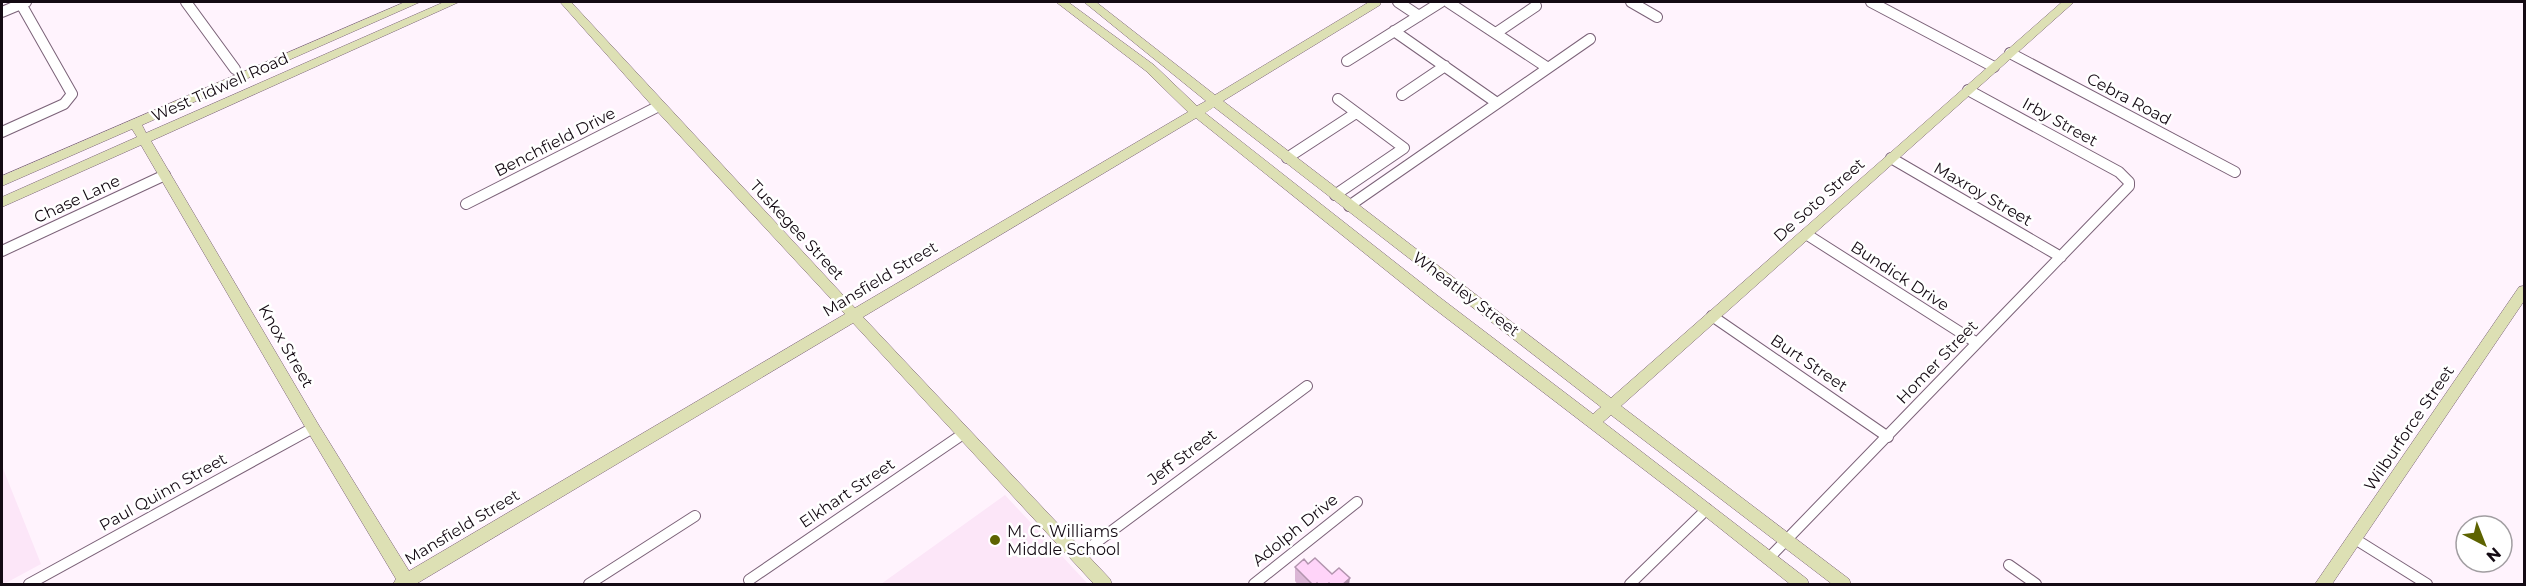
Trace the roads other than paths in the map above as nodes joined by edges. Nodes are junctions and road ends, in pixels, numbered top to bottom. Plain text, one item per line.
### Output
1 (186, 2) edge
2 (414, 2) edge
3 (453, 2) edge
4 (565, 2) edge
5 (1061, 2) edge
6 (1089, 2) edge
7 (1398, 2) edge
8 (1441, 2) edge
9 (1448, 2) edge
10 (1631, 2) edge
11 (1871, 2) edge
12 (2068, 2) edge
13 (24, 3) edge
14 (1370, 3) edge
15 (1536, 6) dead end
16 (2, 12) edge
17 (389, 12) junction
18 (1419, 16) junction
19 (1657, 17) dead end
20 (1117, 23) junction
21 (400, 25) junction
22 (1394, 31) junction
23 (1100, 33) junction
24 (1496, 33) junction
25 (1590, 39) dead end
26 (2010, 53) junction
27 (1347, 61) dead end
28 (1445, 66) junction
29 (1994, 67) junction
30 (1548, 68) junction
31 (234, 69) dead end
32 (1968, 90) junction
33 (1402, 95) dead end
34 (1338, 99) dead end
35 (1215, 102) junction
36 (1497, 103) junction
37 (658, 106) junction
38 (1196, 112) junction
39 (1356, 113) junction
40 (135, 124) junction
41 (2, 132) edge
42 (144, 139) junction
43 (1287, 158) junction
44 (1890, 158) junction
45 (2235, 172) dead end
46 (165, 175) junction
47 (2, 182) edge
48 (2128, 187) joint
49 (1335, 195) junction
50 (2, 202) edge
51 (466, 204) dead end
52 (1349, 206) junction
53 (1317, 207) junction
54 (1806, 234) junction
55 (2, 250) edge
56 (2061, 257) junction
57 (2524, 291) edge
58 (1464, 292) junction
59 (1443, 308) junction
60 (854, 315) junction
61 (1712, 316) junction
62 (1977, 343) junction
63 (1307, 386) dead end
64 (1610, 405) junction
65 (1592, 423) junction
66 (313, 428) junction
67 (963, 434) junction
68 (1888, 437) junction
69 (1357, 502) dead end
70 (1707, 509) junction
71 (695, 516) dead end
72 (2355, 539) junction
73 (1787, 541) junction
74 (1078, 556) junction
75 (1768, 559) junction
76 (2009, 565) dead end
77 (749, 580) dead end
78 (405, 583) edge
79 (29, 585) edge
80 (589, 585) edge
81 (1104, 585) edge
82 (1254, 585) edge
83 (1630, 585) edge
84 (1801, 585) edge
85 (1843, 585) edge
86 (2036, 585) edge
87 (2323, 585) edge
88 (2427, 585) edge

1 - 31 street
2 - 17 street, West Tidwell Road
3 - 21 street, West Tidwell Road
4 - 37 street, Tuskegee Street
5 - 23 street, Wheatley Street
6 - 20 street, Wheatley Street
7 - 18 street
8 - 18 street
9 - 24 street
10 - 19 street
11 - 29 street
12 - 26 street, De Soto Street
13 - 16 street
13 - 41 street
14 - 35 street, Mansfield Street
15 - 24 street
17 - 21 street
17 - 40 street, West Tidwell Road
18 - 22 street
20 - 23 street
20 - 35 street, Wheatley Street
21 - 42 street, West Tidwell Road
22 - 27 street
22 - 28 street
23 - 38 street, Wheatley Street
24 - 30 street
25 - 30 street
26 - 29 street, De Soto Street
26 - 45 street, Cebra Road
28 - 33 street
28 - 36 street
29 - 32 street, De Soto Street
30 - 36 street
32 - 44 street, De Soto Street
32 - 48 street, Irby Street
34 - 39 street
35 - 38 street, Mansfield Street
35 - 43 street, Wheatley Street
36 - 52 street
37 - 51 street, Benchfield Drive
37 - 60 street, Tuskegee Street
38 - 53 street, Wheatley Street
38 - 60 street, Mansfield Street
39 - 43 street
39 - 49 street
40 - 42 street, Knox Street
40 - 47 street, West Tidwell Road
42 - 46 street, Knox Street
42 - 50 street, West Tidwell Road
43 - 49 street, Wheatley Street
44 - 54 street, De Soto Street
44 - 56 street, Maxroy Street
46 - 55 street, Chase Lane
46 - 66 street, Knox Street
48 - 56 street, Homer Street
49 - 52 street, Wheatley Street
49 - 53 street
52 - 58 street, Wheatley Street
53 - 59 street, Wheatley Street
54 - 61 street, De Soto Street
54 - 62 street, Bundick Drive
56 - 62 street, Homer Street
57 - 72 street, Wilburforce Street
58 - 59 street
58 - 64 street, Wheatley Street
59 - 65 street, Wheatley Street
60 - 67 street, Tuskegee Street
60 - 78 street, Mansfield Street
61 - 64 street, De Soto Street
61 - 68 street, Burt Street
62 - 68 street, Homer Street
63 - 74 street, Jeff Street
64 - 65 street, De Soto Street
64 - 73 street, Wheatley Street
65 - 70 street, Wheatley Street
66 - 78 street, Knox Street
66 - 79 street, Paul Quinn Street
67 - 74 street, Tuskegee Street
67 - 77 street, Elkhart Street
68 - 73 street, Homer Street
69 - 82 street, Adolph Drive
70 - 75 street, Wheatley Street
70 - 83 street
71 - 80 street
72 - 87 street, Wilburforce Street
72 - 88 street
73 - 75 street, Homer Street
73 - 85 street, Wheatley Street
74 - 81 street, Tuskegee Street
75 - 84 street, Wheatley Street
76 - 86 street

